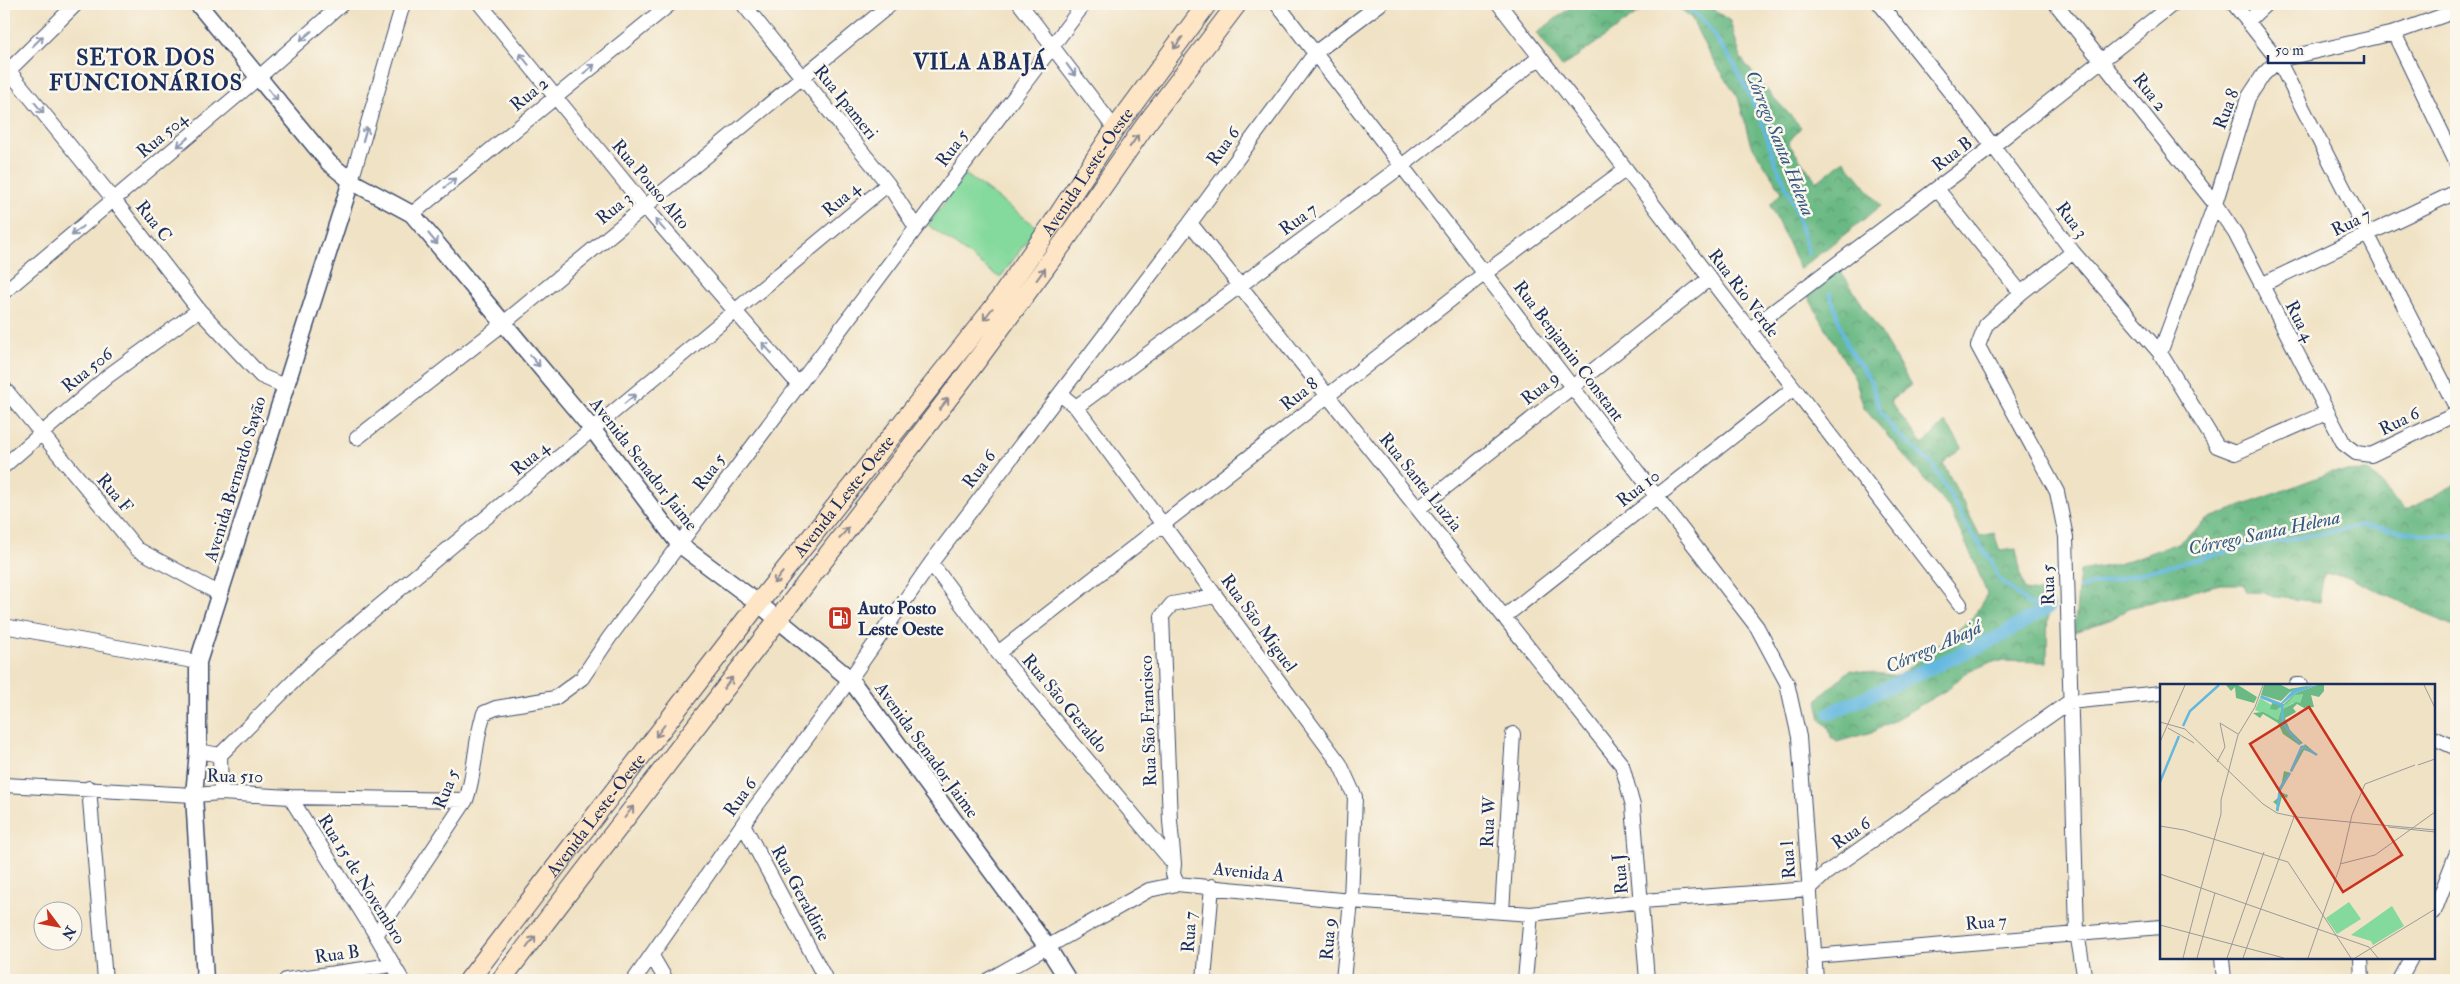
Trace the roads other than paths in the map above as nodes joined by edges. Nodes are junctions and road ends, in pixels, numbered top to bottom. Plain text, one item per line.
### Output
1 (76, 4) edge
2 (198, 4) edge
3 (342, 4) edge
4 (403, 4) edge
5 (480, 4) edge
6 (670, 4) edge
7 (743, 4) edge
8 (891, 4) edge
9 (1020, 4) edge
10 (1084, 4) edge
11 (1207, 4) edge
12 (1237, 4) edge
13 (1277, 4) edge
14 (1380, 4) edge
15 (1499, 4) edge
16 (1880, 4) edge
17 (2056, 4) edge
18 (2173, 4) edge
19 (2234, 4) edge
20 (2266, 4) edge
21 (2456, 11) edge
22 (2248, 21) junction
23 (2394, 33) junction
24 (1053, 45) junction
25 (1316, 52) junction
26 (1540, 57) junction
27 (2102, 60) junction
28 (2278, 60) junction
29 (5, 70) edge
30 (802, 77) junction
31 (259, 78) junction
32 (554, 97) junction
33 (1114, 129) junction
34 (1993, 146) junction
35 (2456, 162) edge
36 (1403, 165) junction
37 (1626, 169) junction
38 (352, 181) junction
39 (888, 184) junction
40 (1937, 189) junction
41 (2456, 192) edge
42 (114, 200) junction
43 (2214, 204) junction
44 (645, 207) junction
45 (412, 214) junction
46 (1190, 223) junction
47 (915, 226) junction
48 (2368, 234) junction
49 (2073, 252) junction
50 (1485, 273) junction
51 (1710, 278) junction
52 (2261, 285) junction
53 (1240, 286) junction
54 (4, 292) edge
55 (2021, 293) junction
56 (199, 310) junction
57 (735, 311) junction
58 (504, 324) junction
59 (1750, 330) junction
60 (2160, 353) junction
61 (799, 385) junction
62 (284, 386) junction
63 (1572, 387) junction
64 (4, 388) edge
65 (1794, 388) junction
66 (1060, 394) junction
67 (1328, 396) junction
68 (1076, 406) junction
69 (2456, 407) edge
70 (2326, 413) junction
71 (2456, 414) edge
72 (593, 430) junction
73 (40, 434) junction
74 (357, 438) dead end
75 (2356, 452) joint
76 (4, 466) edge
77 (1657, 498) junction
78 (1418, 509) junction
79 (1163, 524) junction
80 (679, 544) junction
81 (931, 563) junction
82 (220, 594) junction
83 (1216, 596) junction
84 (758, 603) junction
85 (1960, 604) dead end
86 (1504, 617) junction
87 (777, 619) junction
88 (4, 626) edge
89 (998, 653) junction
90 (198, 662) junction
91 (850, 679) junction
92 (2160, 694) edge
93 (2070, 702) junction
94 (1513, 734) dead end
95 (1799, 737) joint
96 (2435, 738) edge
97 (2456, 748) edge
98 (198, 752) junction
99 (220, 755) junction
100 (1622, 765) joint
101 (4, 785) edge
102 (89, 788) junction
103 (220, 793) junction
104 (194, 795) junction
105 (290, 797) junction
106 (466, 800) junction
107 (744, 824) junction
108 (2456, 855) edge
109 (1174, 864) junction
110 (1176, 884) junction
111 (1212, 886) junction
112 (1809, 889) junction
113 (1350, 901) junction
114 (1642, 901) junction
115 (2435, 908) edge
116 (1502, 912) junction
117 (1531, 914) junction
118 (2160, 927) edge
119 (2077, 933) junction
120 (376, 935) junction
121 (1048, 948) junction
122 (652, 956) junction
123 (1814, 956) junction
124 (2222, 959) edge
125 (2361, 959) edge
126 (2410, 959) edge
127 (392, 965) junction
128 (105, 980) edge
129 (205, 980) edge
130 (286, 980) edge
131 (402, 980) edge
132 (469, 980) edge
133 (501, 980) edge
134 (634, 980) edge
135 (666, 980) edge
136 (826, 980) edge
137 (988, 980) edge
138 (1068, 980) edge
139 (1204, 980) edge
140 (1343, 980) edge
141 (1525, 980) edge
142 (1647, 980) edge
143 (1816, 980) edge
144 (2085, 980) edge
145 (2224, 980) edge
146 (2362, 980) edge
147 (2399, 980) edge

29 -> 1 street
2 - 31 street, Avenida Senador Jaime
3 -> 31 street, Rua 504
38 -> 4 street, Avenida Bernardo Sayão
32 -> 5 street, Rua Pouso Alto
32 -> 6 street, Rua 2
7 - 30 street, Rua Ipameri
8 - 30 street, Rua 3
9 - 24 street
10 - 24 street, Rua 5
11 -> 33 main road, Avenida Leste-Oeste
87 -> 12 main road, Avenida Leste-Oeste
13 - 25 street, Rua Benjamin Constant
14 - 25 street, Rua 6
15 - 26 street, Rua Rio Verde
16 - 34 street, Rua 3
17 - 27 street, Rua 2
18 - 27 street, Rua B
19 - 22 street
20 - 22 street
21 - 23 street
22 - 28 street
23 - 28 street
23 - 35 street
24 -> 33 street
24 - 47 street, Rua 5
25 - 36 street, Rua Benjamin Constant
25 - 46 street, Rua 6
26 - 36 street, Rua 7
26 - 37 street, Rua Rio Verde
27 - 34 street, Rua B
27 - 43 street, Rua 2
28 - 43 street, Rua 8
28 - 48 street
29 -> 42 street, Rua C
30 - 39 street, Rua Ipameri
30 - 44 street, Rua 3
31 -> 38 street, Avenida Senador Jaime
31 -> 42 street, Rua 504
32 - 44 street, Rua Pouso Alto
45 -> 32 street, Rua 2
33 -> 84 main road, Avenida Leste-Oeste
34 - 40 street, Rua B
34 - 49 street, Rua 3
36 - 50 street, Rua Benjamin Constant
36 - 53 street, Rua 7
37 - 50 street, Rua 8
37 - 51 street, Rua Rio Verde
38 - 45 street, Avenida Senador Jaime
38 - 62 street, Avenida Bernardo Sayão
39 - 47 street, Rua Ipameri
39 - 57 street, Rua 4
40 - 55 street
40 - 59 street, Rua B
41 - 48 street, Rua 7
42 -> 54 street, Rua 504
42 - 56 street, Rua C
43 - 52 street, Rua 4
43 - 60 street, Rua 8
57 -> 44 street, Rua Pouso Alto
44 - 58 street, Rua 3
45 -> 58 street, Avenida Senador Jaime
46 - 53 street, Rua Santa Luzia
46 - 66 street, Rua 6
47 - 61 street, Rua 5
48 - 52 street, Rua 7
48 - 69 street
49 - 55 street, Rua 5
49 - 60 street, Rua 3
50 - 63 street, Rua Benjamin Constant
50 - 67 street, Rua 8
51 - 59 street, Rua Rio Verde
51 - 63 street, Rua 9
52 - 70 street, Rua 4
53 - 67 street, Rua Santa Luzia
53 - 68 street, Rua 7
55 - 93 street, Rua 5
56 - 62 street, Rua C
56 - 73 street, Rua 506
61 -> 57 street, Rua Pouso Alto
72 -> 57 street, Rua 4
58 -> 72 street, Avenida Senador Jaime
58 - 74 street, Rua 3
59 - 65 street, Rua Rio Verde
60 - 70 street, Rua 3
61 - 80 street, Rua 5
62 - 82 street, Avenida Bernardo Sayão
63 - 77 street, Rua Benjamin Constant
63 - 78 street, Rua 9
64 - 73 street, Rua F
65 - 77 street, Rua 10
65 - 85 street, Rua Rio Verde
66 - 68 street, Rua São Miguel
66 - 81 street, Rua 6
67 - 78 street, Rua Santa Luzia
67 - 79 street, Rua 8
68 - 79 street, Rua São Miguel
70 - 75 street, Rua 4
71 - 75 street, Rua 6
72 - 80 street, Avenida Senador Jaime
72 - 99 street, Rua 4
73 - 76 street, Rua 506
73 - 82 street, Rua F
77 - 86 street, Rua 10
77 - 95 street, Rua Benjamin Constant
78 - 86 street, Rua Santa Luzia
79 - 83 street, Rua São Miguel
79 - 89 street, Rua 8
80 - 84 street, Avenida Senador Jaime
80 - 106 street, Rua 5
81 - 89 street, Rua São Geraldo
81 - 91 street, Rua 6
82 - 90 street, Avenida Bernardo Sayão
83 - 109 street, Rua São Francisco
83 - 113 street, Rua São Miguel
84 - 87 street, Avenida Senador Jaime
84 -> 132 main road, Avenida Leste-Oeste
86 - 100 street, Rua Santa Luzia
87 - 91 street, Avenida Senador Jaime
133 -> 87 main road, Avenida Leste-Oeste
88 - 90 street
89 - 109 street, Rua São Geraldo
90 - 98 street, Avenida Bernardo Sayão
91 - 107 street, Rua 6
91 - 121 street, Avenida Senador Jaime
92 - 93 street, Rua 6
93 - 112 street, Rua 6
93 - 119 street, Rua 5
94 - 116 street, Rua W
95 - 112 street, Rua l
96 - 97 street
98 - 99 street
98 - 104 street, Avenida Bernardo Sayão
99 - 103 street
100 - 114 street, Rua J
101 - 102 street, Rua 510
102 - 104 street, Rua 510
102 - 128 street
103 - 104 street, Rua 510
103 - 105 street, Rua 510
104 - 129 street, Avenida Bernardo Sayão
105 - 106 street, Rua 510
105 - 120 street, Rua 15 de Novembro
106 - 120 street, Rua 5
107 - 122 street, Rua 6
107 - 136 street, Rua Geraldine
108 - 115 street
109 - 110 street, Rua São Francisco
110 - 111 street, Avenida A
110 - 121 street, Avenida A
111 - 113 street, Avenida A
111 - 139 street, Rua 7
112 - 114 street
112 - 123 street, Rua l
113 - 116 street, Avenida A
113 - 140 street, Rua 9
114 - 117 street
114 - 142 street, Rua J
116 - 117 street, Avenida A
117 - 141 street
118 - 119 street, Rua 7
119 - 123 street, Rua 7
119 - 144 street, Rua 5
120 - 127 street, Rua 15 de Novembro
121 - 137 street, Avenida A
121 - 138 street, Avenida Senador Jaime
122 - 134 street, Rua 6
122 - 135 street
123 - 143 street, Rua l
124 - 145 street
125 - 146 street
126 - 147 street
127 - 130 street, Rua B
127 - 131 street, Rua 15 de Novembro

